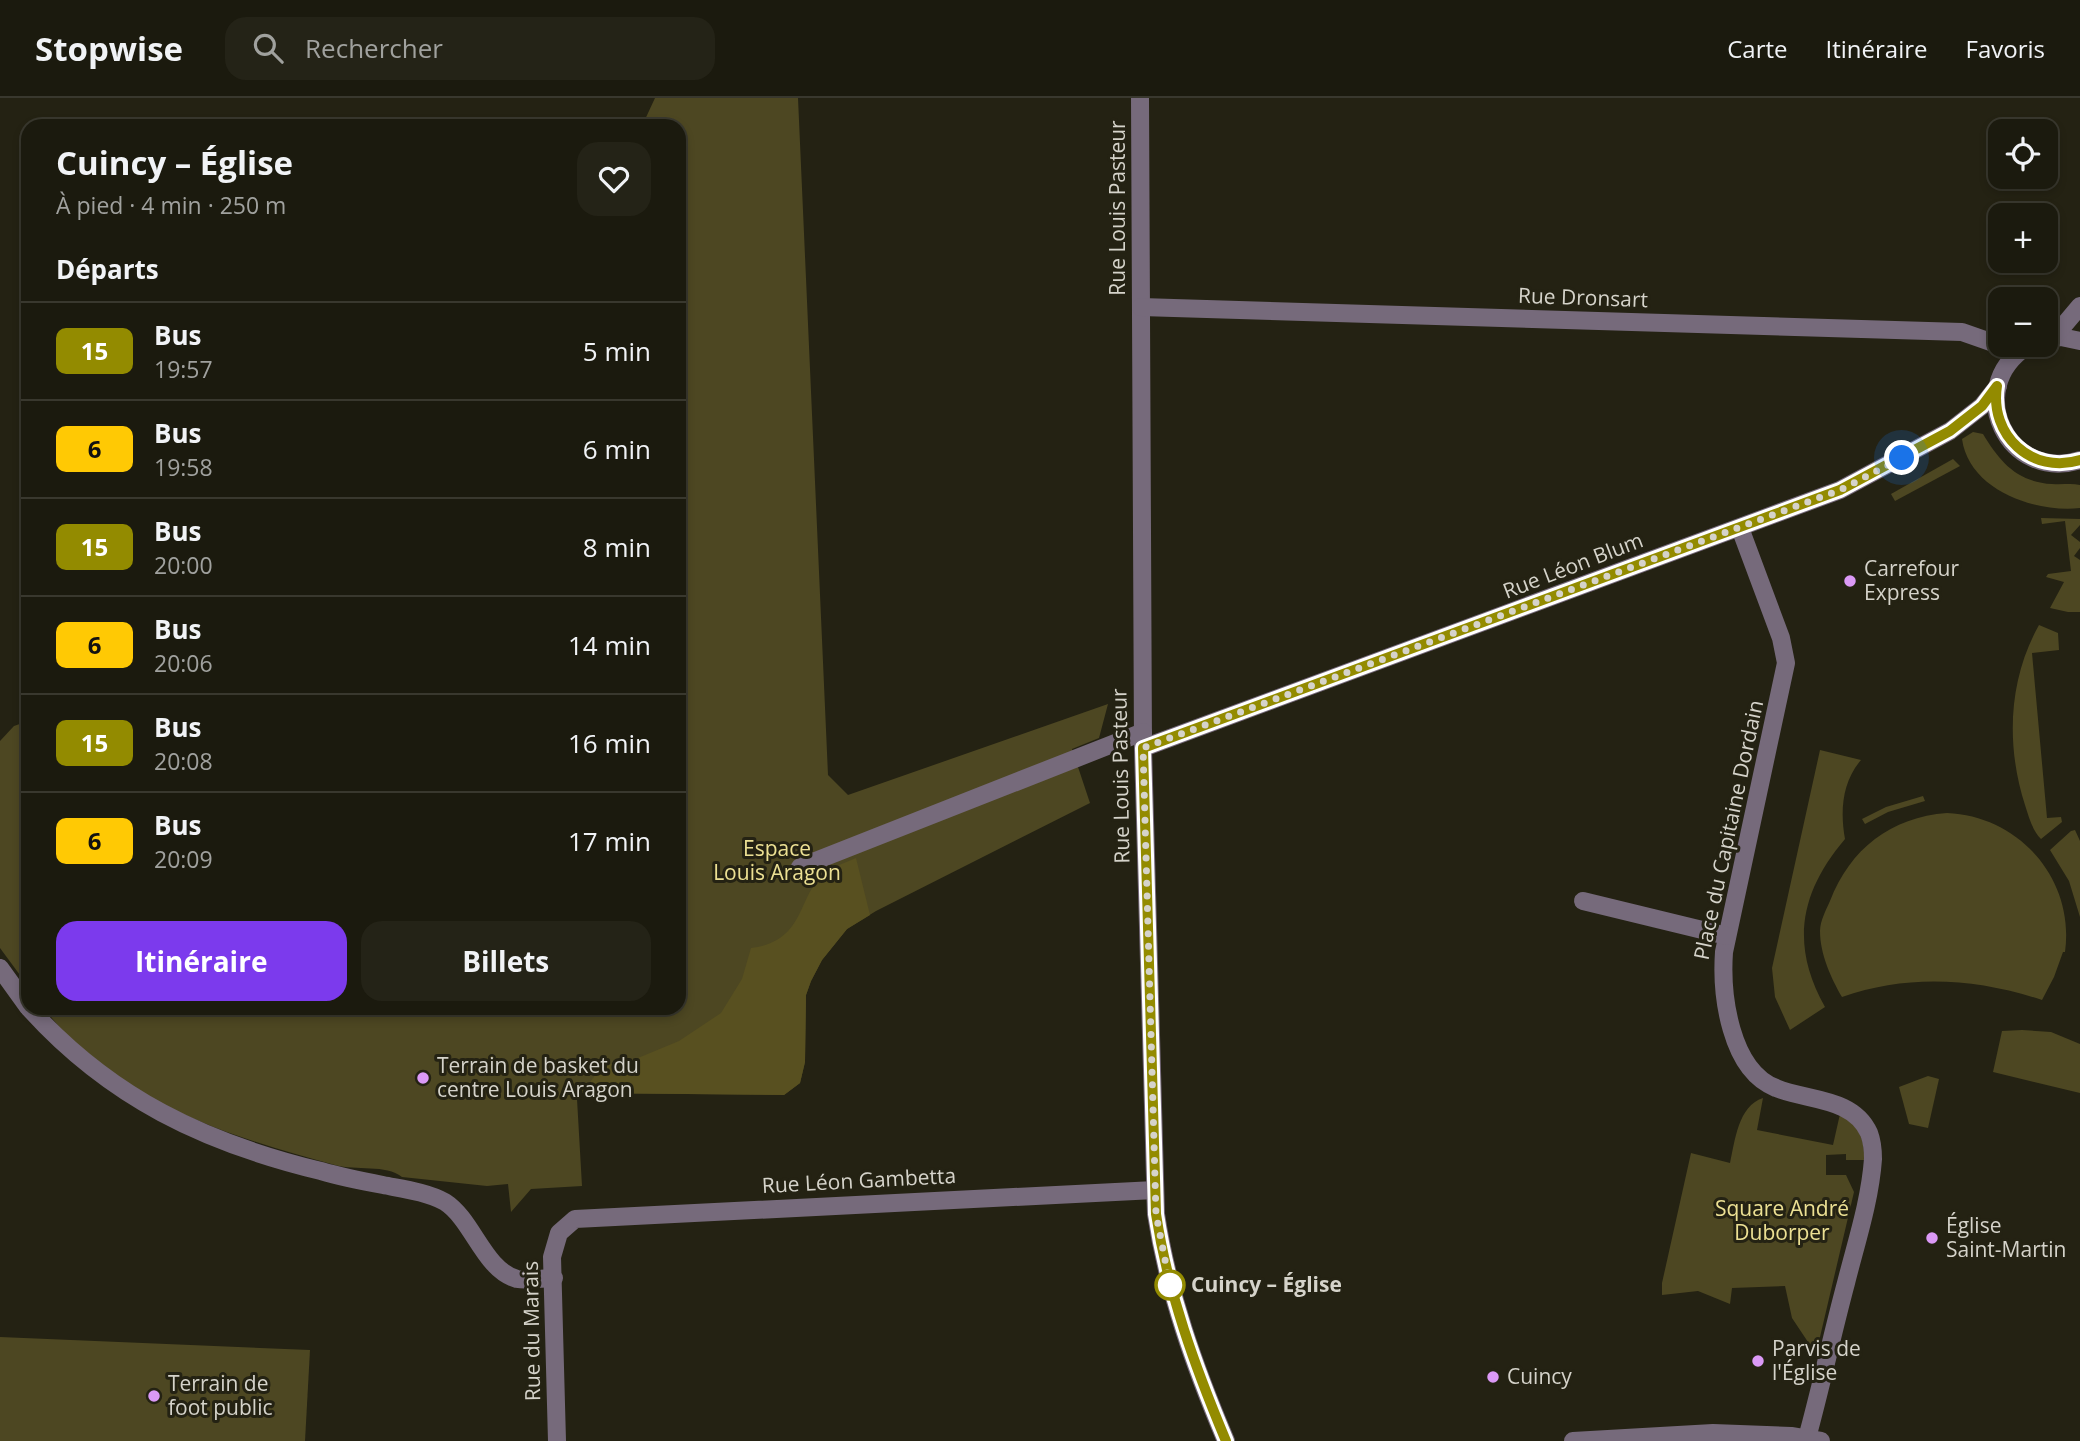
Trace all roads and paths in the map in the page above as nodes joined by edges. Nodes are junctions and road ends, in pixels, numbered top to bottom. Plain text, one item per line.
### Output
1 (1140, 98) edge
2 (2080, 306) edge
3 (1141, 307) junction
4 (2058, 329) edge
5 (2058, 338) edge
6 (1988, 341) edge
7 (2080, 341) edge
8 (2014, 357) edge
9 (1997, 386) junction
10 (2080, 460) edge
11 (1740, 527) junction
12 (1143, 740) junction
13 (800, 867) dead end
14 (1583, 901) dead end
15 (1727, 936) junction
16 (0, 968) edge
17 (21, 997) edge
18 (35, 1015) edge
19 (1155, 1190) junction
20 (567, 1224) joint
21 (554, 1278) junction
22 (1814, 1440) edge
23 (557, 1441) edge
24 (1226, 1441) edge
25 (1573, 1441) edge

1 - 3 street, Rue Louis Pasteur
2 - 4 street
3 - 6 street, Rue Dronsart
3 - 12 street, Rue Louis Pasteur
5 - 7 street
8 - 9 street, Rue Léon Blum
9 - 10 street
9 - 11 street, Rue Léon Blum
11 - 12 street, Rue Léon Blum
11 - 15 street, Place du Capitaine Dordain
12 - 13 street, Rue Léon Blum
12 - 19 street, Rue Louis Pasteur
14 - 15 street
15 - 22 street, Place du Capitaine Dordain
16 - 17 street
18 - 21 street
19 - 20 street, Rue Léon Gambetta
19 - 24 street, Rue Louis Pasteur
20 - 21 street, Rue du Marais
21 - 23 street, Rue du Marais
22 - 25 street

